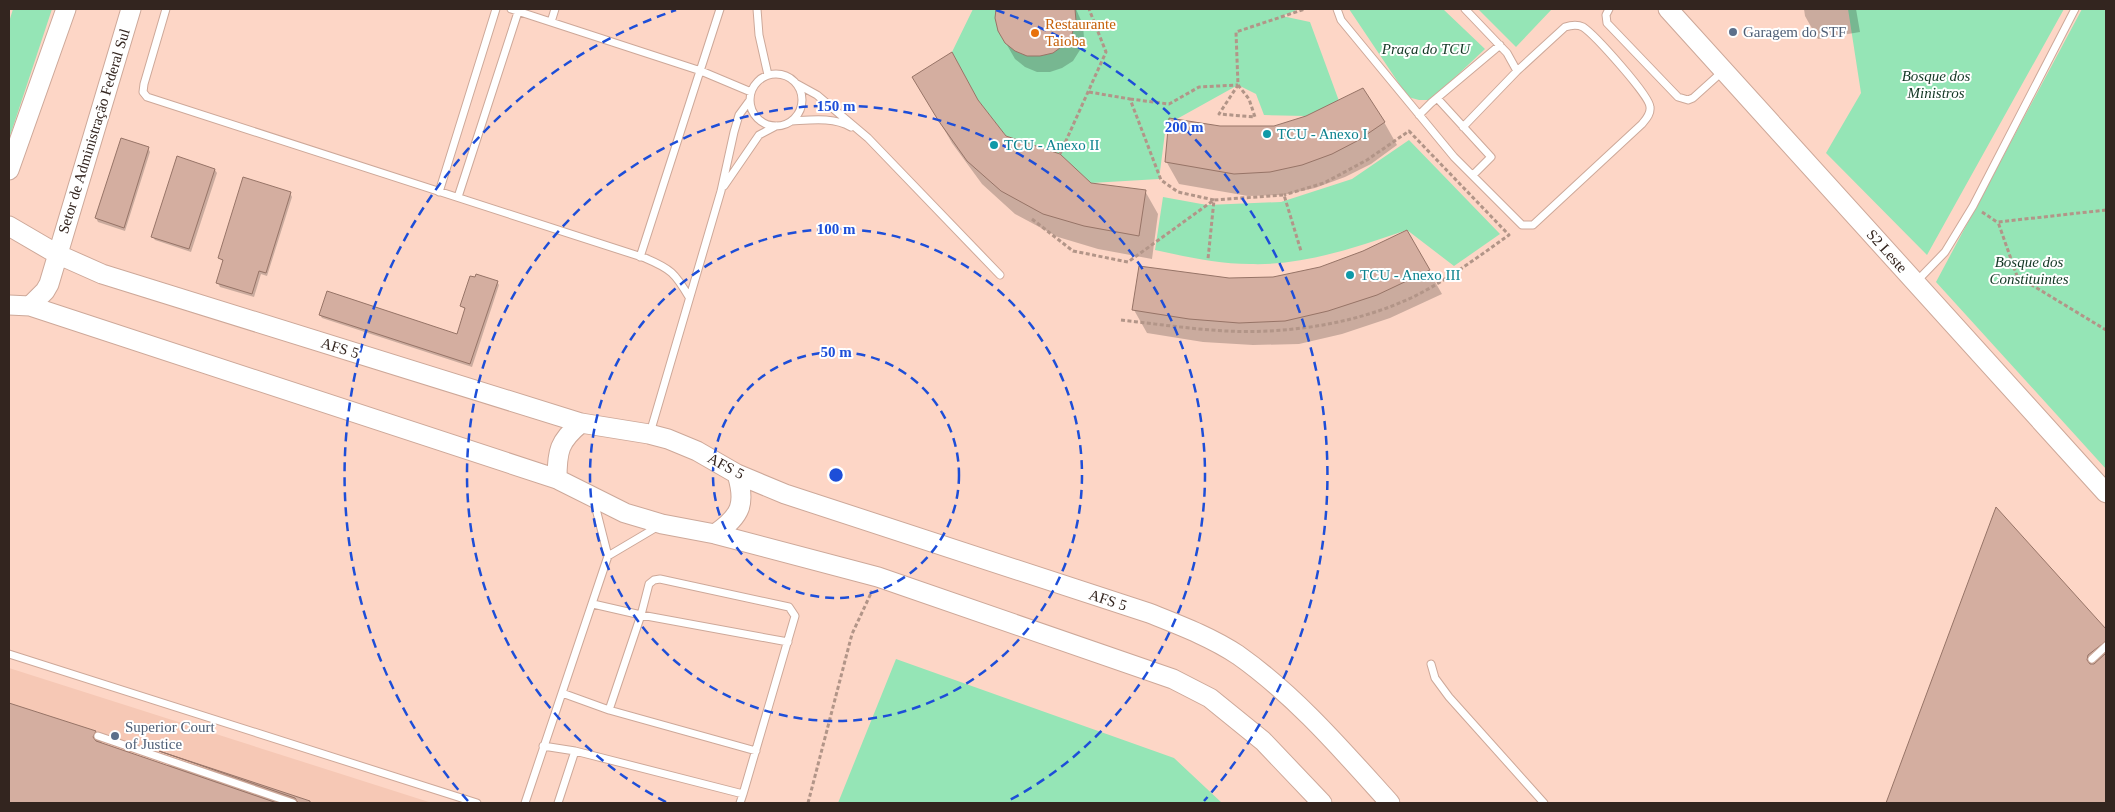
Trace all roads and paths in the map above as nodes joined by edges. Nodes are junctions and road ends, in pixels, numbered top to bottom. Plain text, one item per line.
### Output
1 (66, 9) edge
2 (131, 9) edge
3 (166, 9) edge
4 (496, 9) edge
5 (555, 9) edge
6 (720, 9) edge
7 (757, 9) edge
8 (1089, 9) edge
9 (1305, 9) edge
10 (1336, 9) edge
11 (1465, 9) edge
12 (1609, 9) edge
13 (1668, 9) edge
14 (2075, 9) edge
15 (516, 10) edge
16 (550, 22) junction
17 (1500, 45) junction
18 (1724, 70) junction
19 (701, 71) junction
20 (1517, 71) junction
21 (768, 75) junction
22 (797, 84) junction
23 (1238, 85) junction
24 (1089, 92) junction
25 (750, 96) junction
26 (1437, 98) junction
27 (1130, 99) junction
28 (1419, 115) junction
29 (792, 121) junction
30 (776, 126) junction
31 (1463, 127) junction
32 (868, 138) junction
33 (1060, 154) dead end
34 (9, 170) edge
35 (1473, 176) junction
36 (721, 191) junction
37 (438, 192) junction
38 (1284, 195) junction
39 (458, 197) junction
40 (1214, 200) junction
41 (1973, 206) junction
42 (2106, 210) edge
43 (1032, 219) dead end
44 (1998, 222) junction
45 (9, 226) edge
46 (1301, 251) dead end
47 (57, 254) junction
48 (640, 257) junction
49 (1208, 259) dead end
50 (1000, 275) dead end
51 (1916, 282) junction
52 (689, 297) junction
53 (9, 305) edge
54 (30, 306) junction
55 (1121, 320) dead end
56 (2106, 330) edge
57 (581, 423) junction
58 (649, 434) junction
59 (737, 474) junction
60 (557, 479) junction
61 (2106, 493) edge
62 (593, 498) junction
63 (662, 524) junction
64 (715, 534) junction
65 (608, 556) junction
66 (878, 577) junction
67 (593, 604) junction
68 (641, 615) junction
69 (788, 642) junction
70 (2106, 646) edge
71 (9, 654) edge
72 (2092, 659) dead end
73 (1431, 664) dead end
74 (562, 693) junction
75 (609, 710) junction
76 (98, 736) dead end
77 (543, 746) junction
78 (756, 751) junction
79 (575, 752) junction
80 (743, 794) junction
81 (293, 803) edge
82 (476, 803) edge
83 (525, 803) edge
84 (558, 803) edge
85 (740, 803) edge
86 (808, 803) edge
87 (1322, 803) edge
88 (1390, 803) edge
89 (1544, 803) edge

1 - 34 main road
2 - 47 main road, Setor de Administração Federal Sul
3 - 37 lane
4 - 37 lane
5 - 16 lane
6 - 19 lane
7 - 21 lane
8 - 24 path
9 - 23 path
10 - 28 lane
11 - 17 lane
12 - 18 lane
13 - 18 main road, S2 Leste
14 - 41 lane
15 - 16 lane
15 - 39 lane
16 - 19 lane
17 - 20 lane
17 - 26 lane
18 - 51 main road, S2 Leste
19 - 25 lane
19 - 48 lane
20 - 31 lane
20 - 35 lane
21 - 22 lane
21 - 25 lane
22 - 29 lane
22 - 32 lane
23 - 23 path
23 - 27 path
24 - 27 path
24 - 33 path
25 - 30 lane
25 - 36 lane
26 - 28 lane
26 - 31 lane
27 - 40 path
28 - 35 lane
29 - 30 lane
29 - 32 lane
30 - 36 lane
31 - 35 lane
32 - 50 lane
36 - 52 lane
37 - 39 lane
38 - 40 path
38 - 46 path
38 - 55 path
39 - 48 lane
40 - 43 path
40 - 49 path
41 - 44 path
41 - 51 lane
42 - 44 path
44 - 56 path
45 - 47 main road, AFS 5
47 - 54 main road, Setor de Administração Federal Sul
47 - 57 main road, AFS 5
48 - 52 lane
51 - 61 main road, S2 Leste
52 - 58 lane
53 - 54 main road
54 - 60 main road
57 - 58 main road, AFS 5
57 - 60 main road
58 - 59 main road, AFS 5
59 - 64 main road
59 - 88 main road, AFS 5
60 - 62 main road
62 - 63 main road
62 - 65 lane
63 - 64 main road
63 - 65 lane
64 - 66 main road
65 - 67 lane
66 - 86 path
66 - 87 main road
67 - 68 lane
67 - 74 lane
68 - 69 lane
68 - 69 lane
68 - 75 lane
69 - 78 lane
70 - 72 lane
71 - 82 lane
73 - 89 lane
74 - 75 lane
74 - 77 lane
75 - 78 lane
76 - 81 lane
77 - 79 lane
77 - 83 lane
78 - 80 lane
79 - 80 lane
79 - 84 lane
80 - 85 lane

